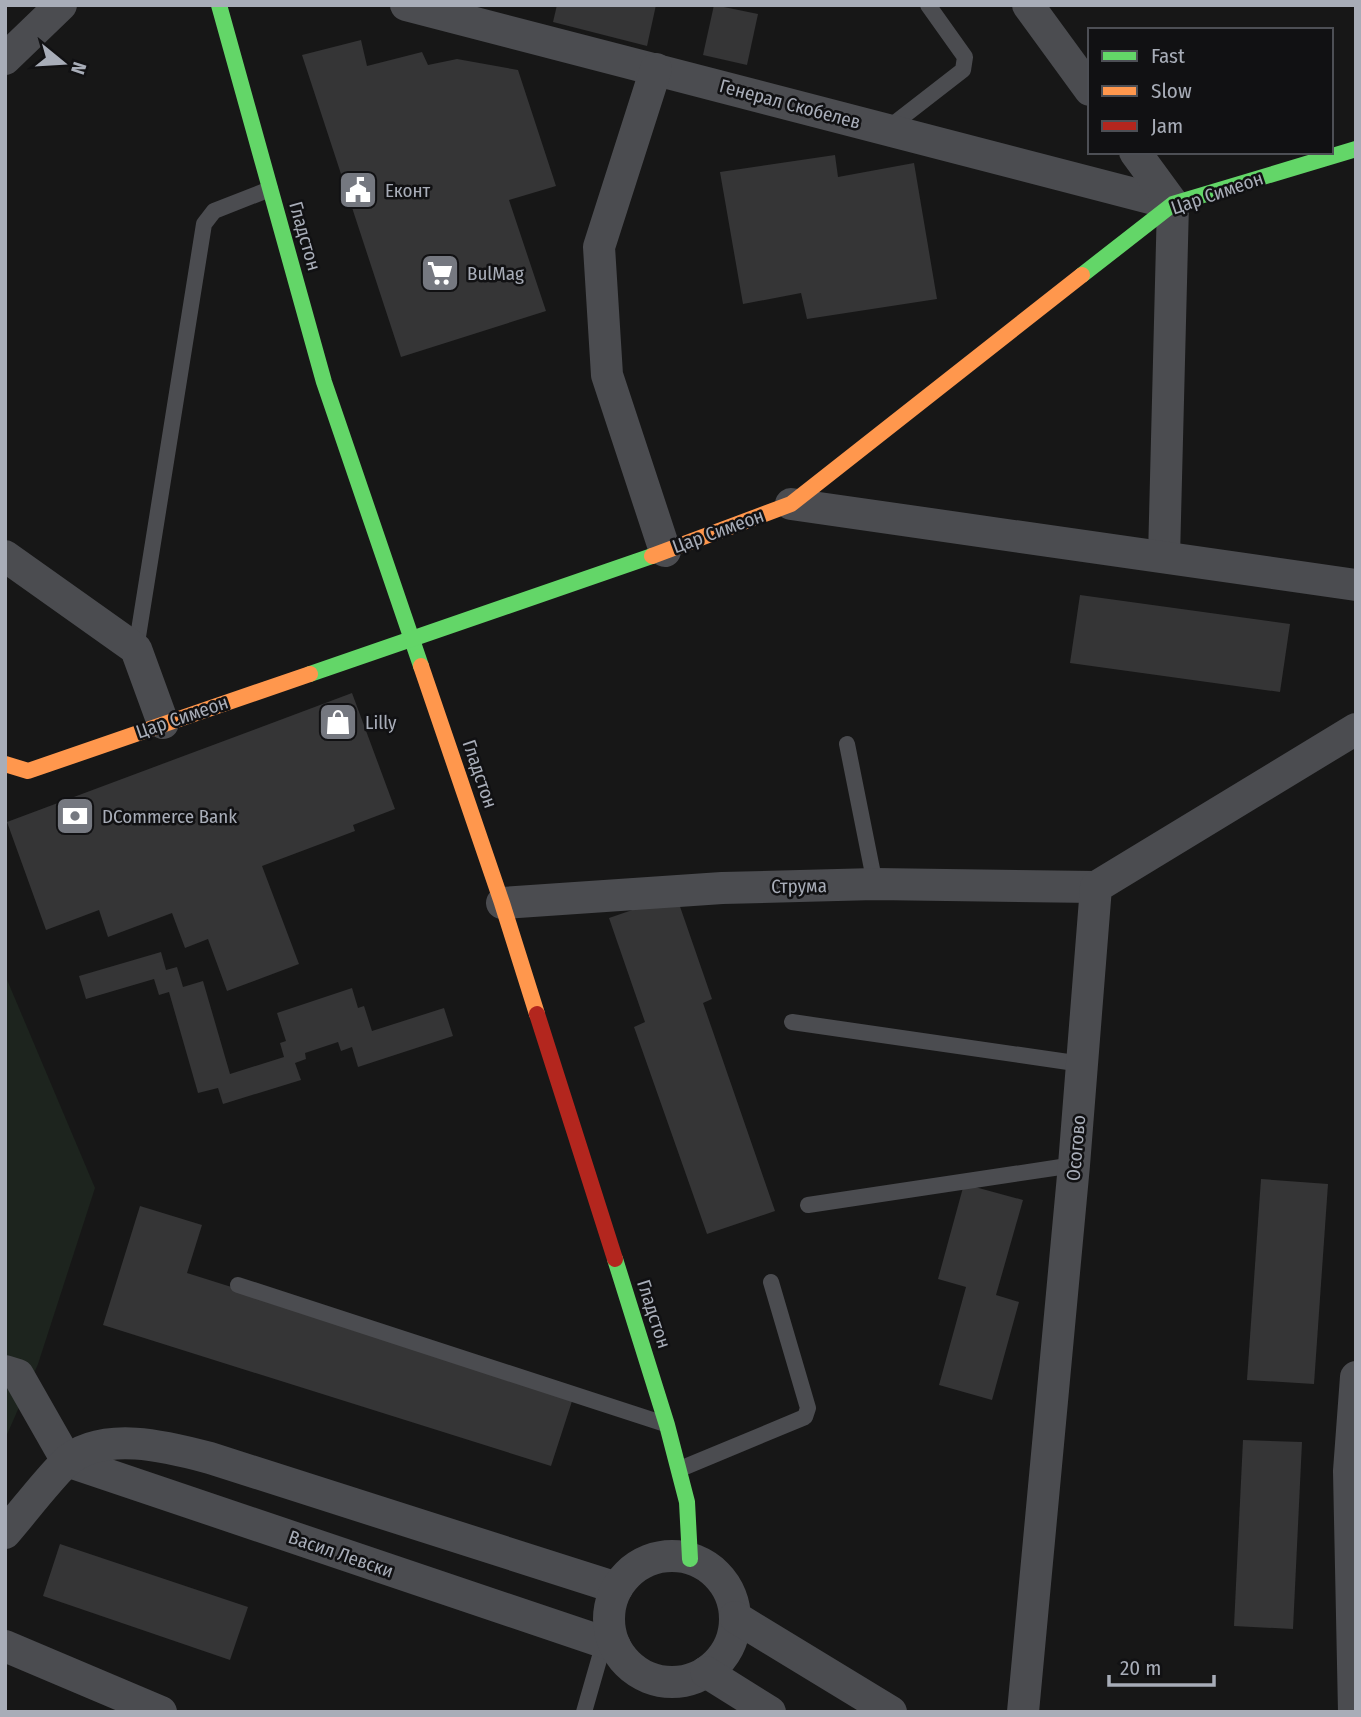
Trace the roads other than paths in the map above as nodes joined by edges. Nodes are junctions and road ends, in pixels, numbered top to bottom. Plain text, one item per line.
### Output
1 (61, 5) edge
2 (219, 5) edge
3 (406, 5) edge
4 (928, 5) edge
5 (1028, 5) edge
6 (5, 59) edge
7 (656, 69) junction
8 (1088, 87) edge
9 (887, 129) junction
10 (1356, 149) edge
11 (1136, 154) edge
12 (270, 189) junction
13 (1173, 204) junction
14 (791, 504) junction
15 (665, 551) junction
16 (5, 556) edge
17 (1164, 557) junction
18 (1356, 585) edge
19 (411, 640) junction
20 (136, 649) junction
21 (163, 723) junction
22 (1356, 729) edge
23 (846, 744) dead end
24 (13, 771) edge
25 (874, 884) junction
26 (1096, 887) junction
27 (502, 903) junction
28 (792, 1022) dead end
29 (1082, 1064) junction
30 (1074, 1165) junction
31 (808, 1205) dead end
32 (771, 1282) dead end
33 (238, 1285) dead end
34 (5, 1371) edge
35 (1356, 1377) edge
36 (667, 1425) junction
37 (67, 1461) junction
38 (680, 1469) junction
39 (5, 1533) edge
40 (690, 1559) junction
41 (617, 1588) junction
42 (735, 1617) junction
43 (609, 1638) junction
44 (5, 1646) edge
45 (706, 1672) junction
46 (162, 1712) edge
47 (584, 1712) edge
48 (770, 1712) edge
49 (891, 1712) edge
50 (1023, 1712) edge
51 (1354, 1712) edge

1 - 6 street
2 - 12 street, Гладстон
3 - 7 street, Генерал Скобелев
4 - 9 lane
5 - 8 street
7 - 9 street, Генерал Скобелев
7 - 15 street
9 - 13 street, Генерал Скобелев
10 - 13 street, Цар Симеон
11 - 13 street
12 - 19 street, Гладстон
12 - 20 lane
13 - 14 street, Цар Симеон
13 - 17 street
14 - 15 street, Цар Симеон
14 - 17 street
15 - 19 street, Цар Симеон
16 - 20 street
17 - 18 street
19 - 21 street, Цар Симеон
19 - 27 street, Гладстон
20 - 21 street
21 - 24 street, Цар Симеон
22 - 26 street
23 - 25 lane
25 - 26 street, Струма
25 - 27 street, Струма
26 - 29 street, Осогово
27 - 36 street, Гладстон
28 - 29 lane
29 - 30 street, Осогово
30 - 31 lane
30 - 50 street, Осогово
32 - 38 lane
33 - 36 lane
34 - 37 street
35 - 51 street
36 - 38 street, Гладстон
37 - 39 street
37 - 41 street
37 - 43 street, Васил Левски
38 - 40 street, Гладстон
40 - 41 street
40 - 42 street
41 - 43 street
42 - 45 street
42 - 49 street
43 - 45 street
43 - 47 lane
44 - 46 street
45 - 48 street

